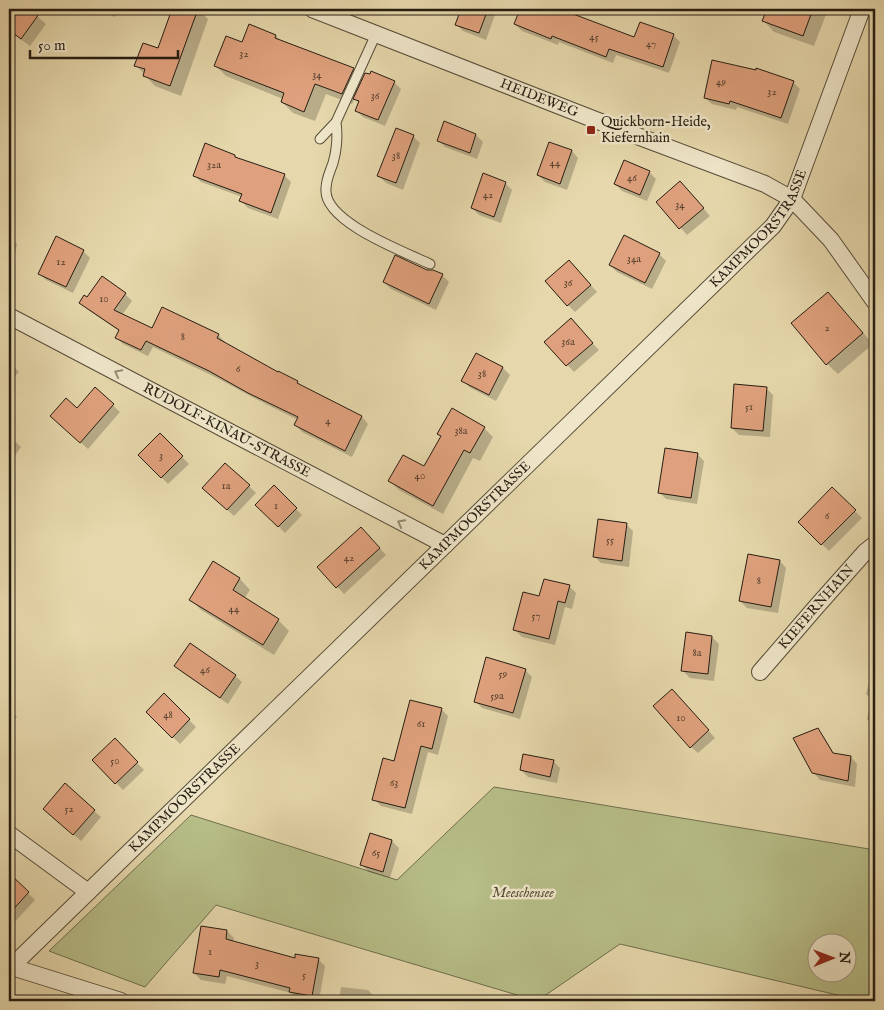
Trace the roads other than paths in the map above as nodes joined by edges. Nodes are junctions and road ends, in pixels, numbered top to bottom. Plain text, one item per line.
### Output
1 (312, 9) edge
2 (862, 9) edge
3 (376, 34) junction
4 (336, 122) junction
5 (320, 139) dead end
6 (792, 199) junction
7 (430, 264) dead end
8 (875, 302) edge
9 (9, 316) edge
10 (875, 544) edge
11 (445, 545) junction
12 (760, 672) dead end
13 (9, 834) edge
14 (88, 892) junction
15 (10, 968) edge
16 (121, 1001) edge

1 - 3 street, HEIDEWEG
2 - 6 street, KAMPMOORSTRASSE
3 - 4 lane
3 - 6 street, HEIDEWEG
4 - 5 lane
4 - 7 lane
6 - 8 street
6 - 11 street, KAMPMOORSTRASSE
11 -> 9 street, RUDOLF-KINAU-STRASSE
10 - 12 street, KIEFERNHAIN
11 - 14 street, KAMPMOORSTRASSE
13 - 14 street
14 - 15 street, KAMPMOORSTRASSE
15 - 16 street

